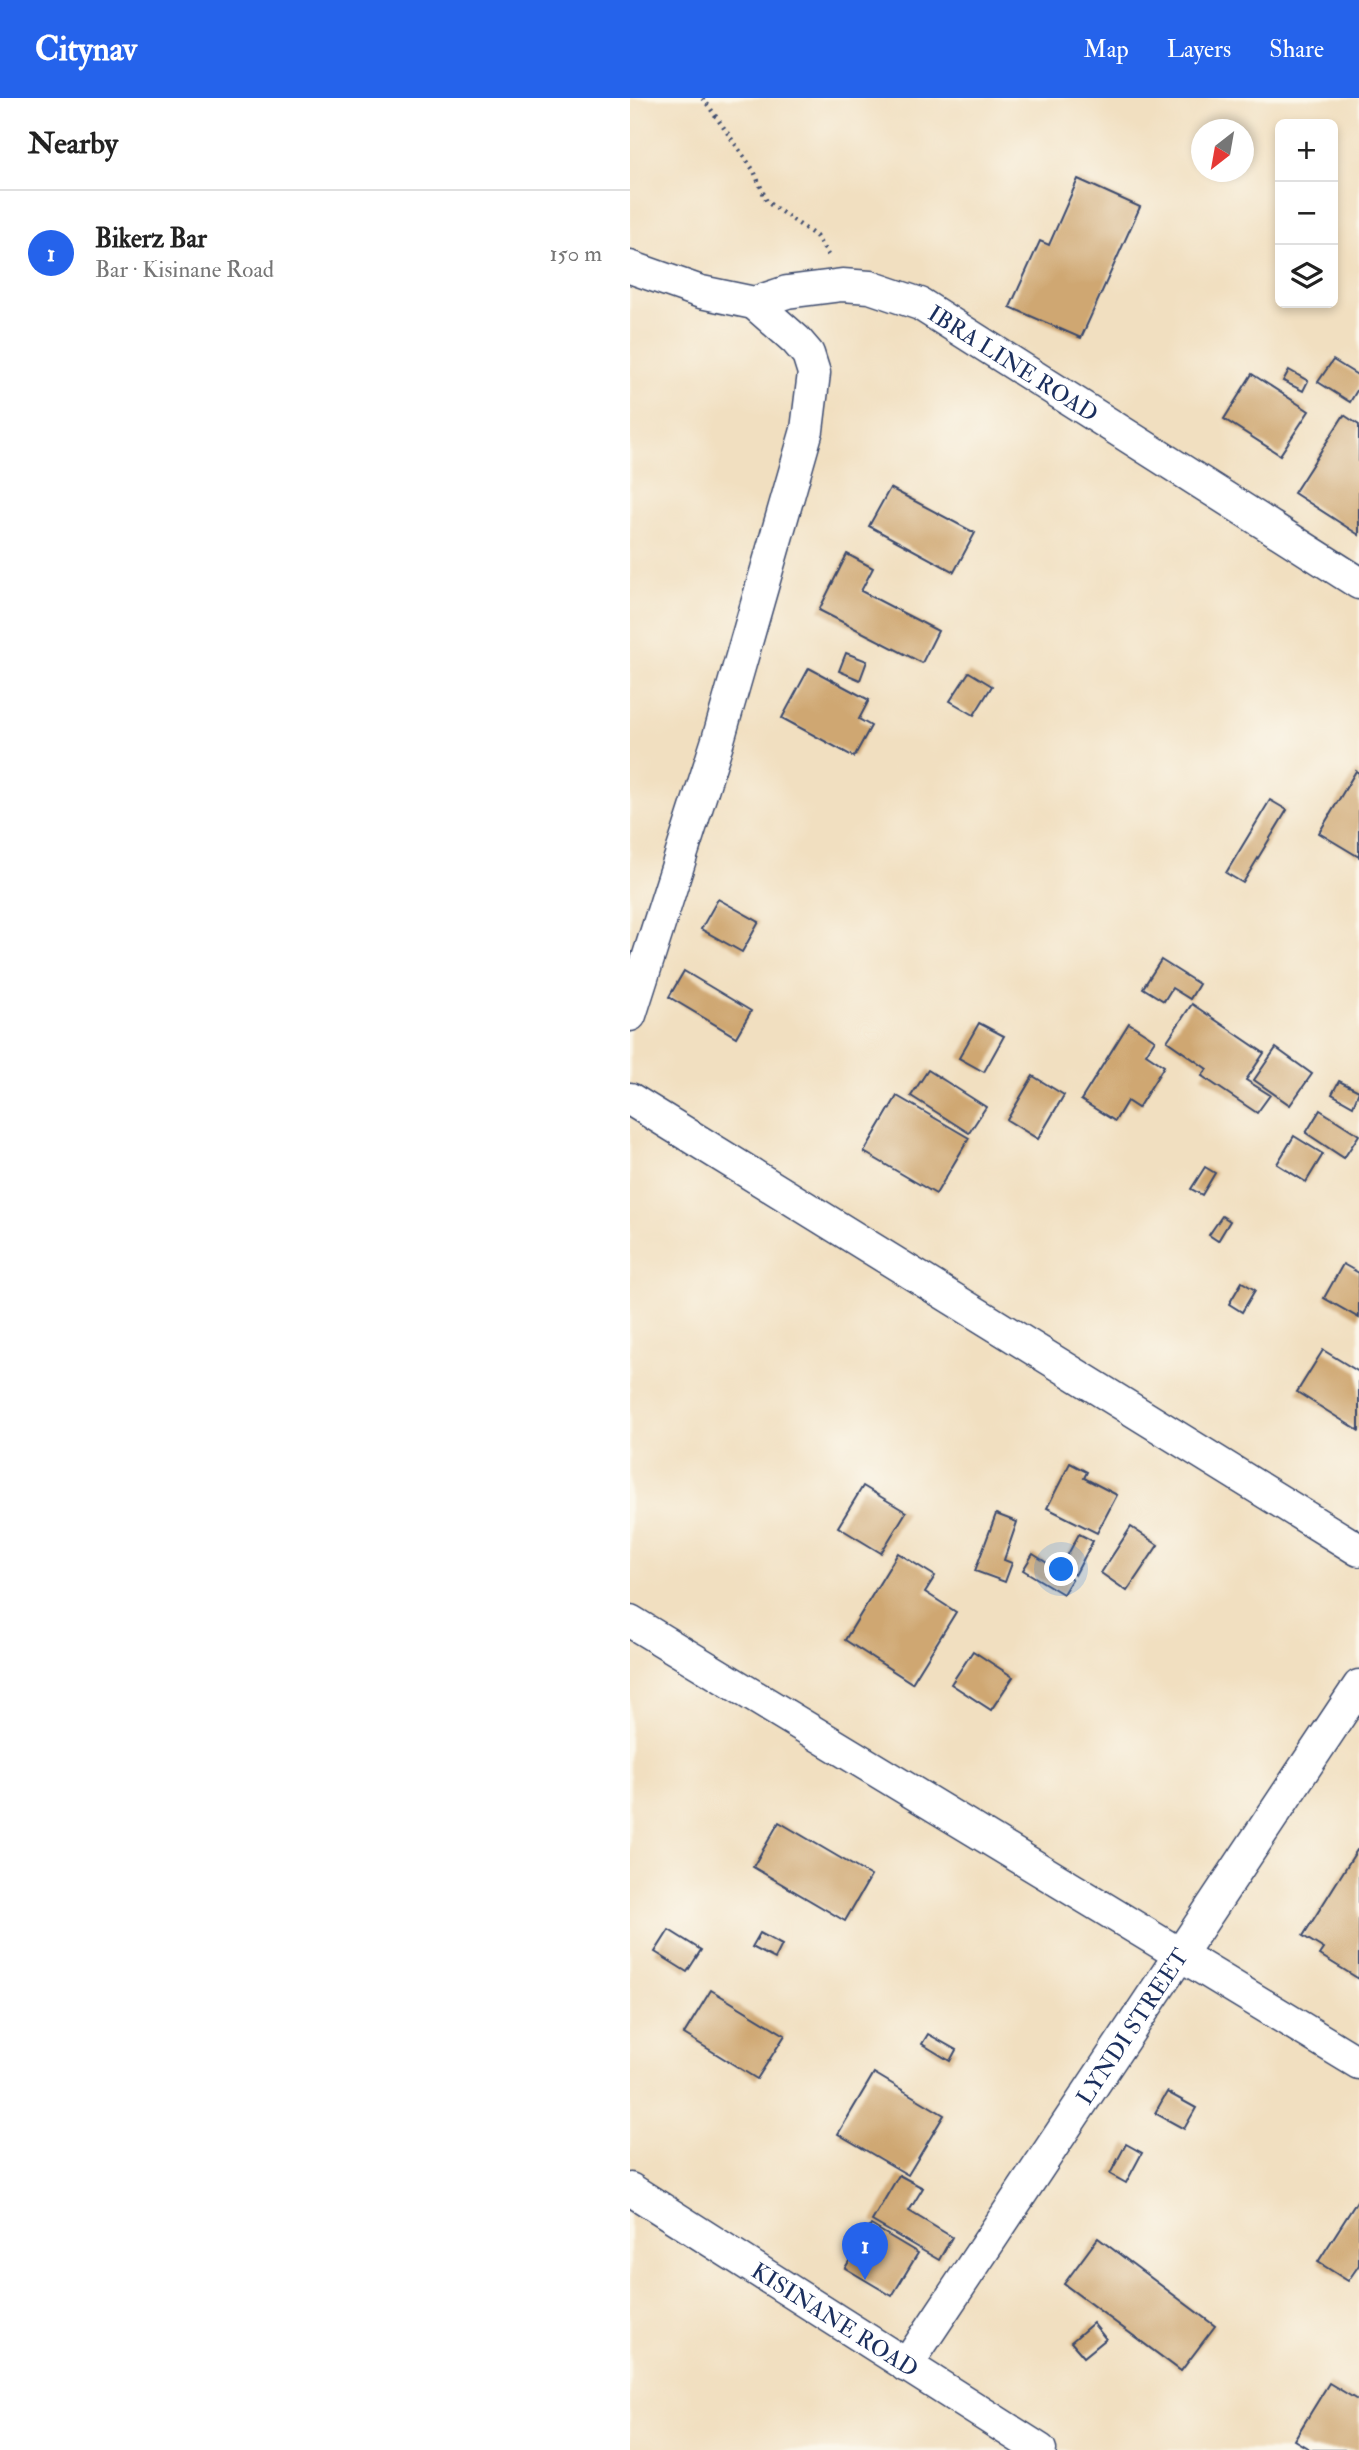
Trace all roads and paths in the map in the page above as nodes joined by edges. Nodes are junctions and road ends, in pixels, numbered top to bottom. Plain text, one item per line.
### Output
1 (703, 98) edge
2 (630, 267) edge
3 (842, 285) junction
4 (754, 303) junction
5 (1359, 583) edge
6 (630, 1014) edge
7 (630, 1099) edge
8 (1359, 1550) edge
9 (630, 1621) edge
10 (1359, 1686) edge
11 (1180, 1954) junction
12 (1359, 2063) edge
13 (630, 2189) edge
14 (906, 2367) junction
15 (1040, 2450) edge

1 - 3 path
2 - 4 street
3 - 4 street, IBRA LINE ROAD
3 - 5 street, IBRA LINE ROAD
4 - 6 street
7 - 8 street
9 - 11 street
10 - 11 street, LYNDI STREET
11 - 12 street
11 - 14 street, LYNDI STREET
13 - 14 street, KISINANE ROAD
14 - 15 street, KISINANE ROAD

